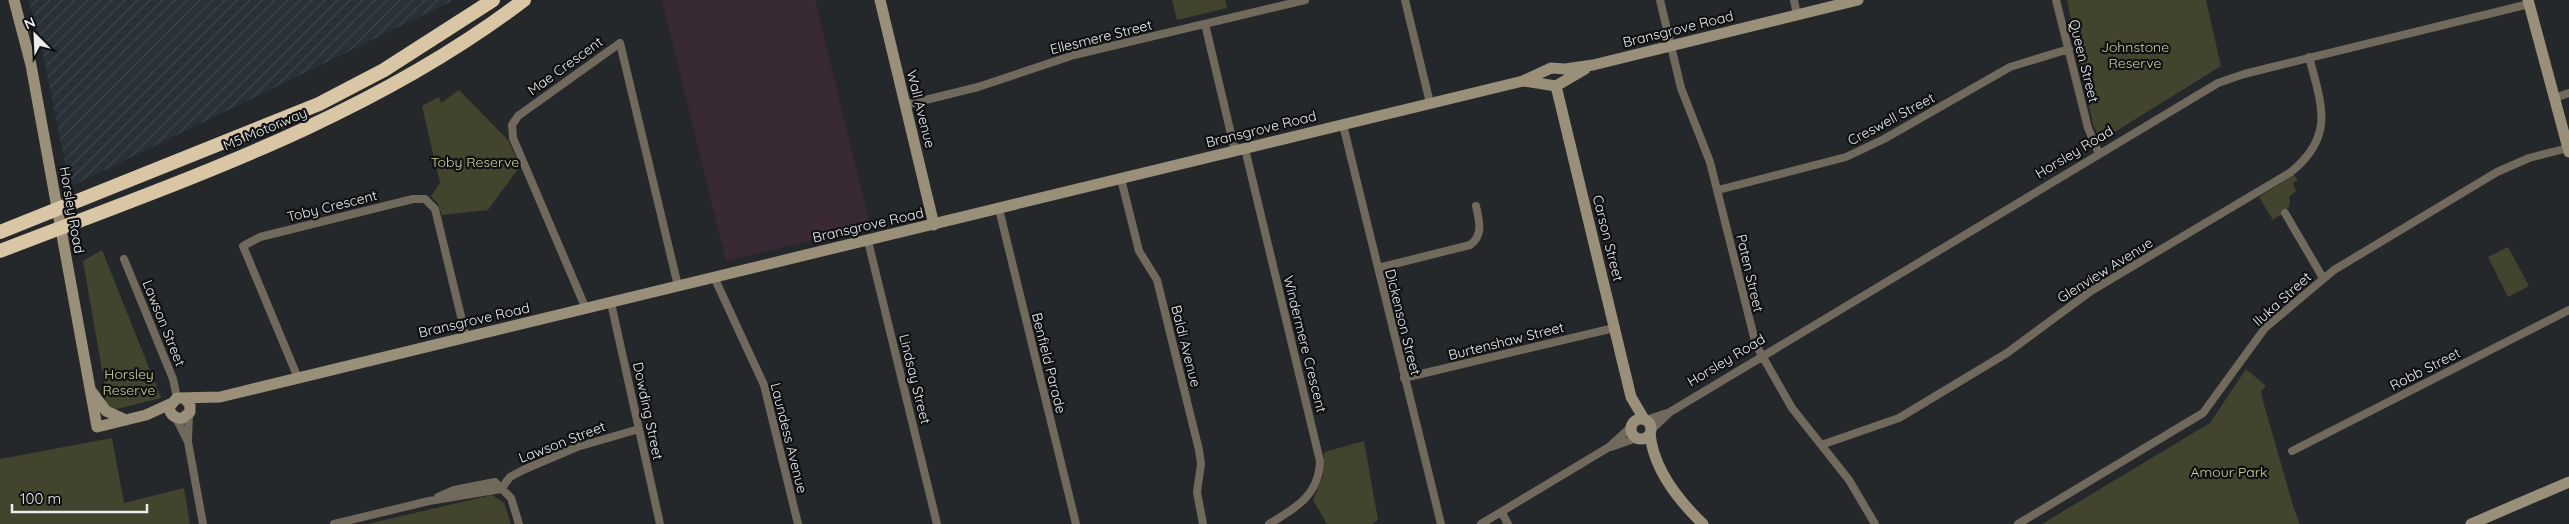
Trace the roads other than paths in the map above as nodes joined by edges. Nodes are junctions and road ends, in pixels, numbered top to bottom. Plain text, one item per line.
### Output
1 (14, 0) edge
2 (493, 0) edge
3 (524, 0) edge
4 (880, 0) edge
5 (1305, 0) edge
6 (1405, 0) edge
7 (1660, 0) edge
8 (1794, 0) edge
9 (1858, 0) edge
10 (2057, 1) edge
11 (2528, 2) edge
12 (1797, 14) junction
13 (1205, 24) junction
14 (1670, 46) junction
15 (2069, 49) junction
16 (2309, 58) junction
17 (1593, 65) junction
18 (1553, 69) junction
19 (1523, 81) junction
20 (1554, 85) junction
21 (2569, 93) edge
22 (2554, 98) junction
23 (1430, 103) junction
24 (905, 105) junction
25 (1343, 124) junction
26 (1240, 150) junction
27 (2568, 150) edge
28 (2099, 154) junction
29 (1121, 180) junction
30 (1718, 190) junction
31 (1476, 206) dead end
32 (999, 209) junction
33 (2285, 213) dead end
34 (934, 225) junction
35 (0, 232) edge
36 (868, 240) junction
37 (0, 251) edge
38 (124, 259) dead end
39 (1378, 268) junction
40 (714, 277) junction
41 (2323, 278) junction
42 (678, 286) junction
43 (611, 303) junction
44 (586, 309) junction
45 (2569, 310) edge
46 (1614, 328) junction
47 (466, 337) junction
48 (1762, 356) junction
49 (298, 378) junction
50 (1404, 378) junction
51 (89, 388) junction
52 (220, 397) junction
53 (1631, 397) junction
54 (177, 400) junction
55 (189, 412) junction
56 (146, 415) junction
57 (174, 417) junction
58 (126, 420) junction
59 (1648, 425) junction
60 (1631, 426) junction
61 (97, 428) joint
62 (639, 428) junction
63 (1638, 438) junction
64 (188, 442) junction
65 (1821, 445) junction
66 (1609, 447) junction
67 (2292, 451) dead end
68 (1657, 461) junction
69 (2569, 482) edge
70 (500, 489) junction
71 (1502, 513) junction
72 (203, 524) edge
73 (334, 524) edge
74 (519, 524) edge
75 (660, 524) edge
76 (798, 524) edge
77 (937, 524) edge
78 (1076, 524) edge
79 (1203, 524) edge
80 (1269, 524) edge
81 (1441, 524) edge
82 (1481, 524) edge
83 (1508, 524) edge
84 (1703, 524) edge
85 (1875, 524) edge
86 (2018, 524) edge
87 (2471, 524) edge

1 - 51 main road, Horsley Road
2 - 35 highway, M5 Motorway
3 - 37 highway, M5 Motorway
4 - 24 main road, Wall Avenue
5 - 13 street, Ellesmere Street
6 - 23 street
7 - 14 street, Paten Street
8 - 12 street
9 - 12 main road, Bransgrove Road
10 - 15 street, Queen Street
11 - 16 street, Horsley Road
11 - 22 main road
12 - 14 main road, Bransgrove Road
13 - 24 street, Ellesmere Street
13 - 26 street, Windermere Crescent
14 - 17 main road, Bransgrove Road
14 - 30 street, Paten Street
15 - 28 street, Queen Street
15 - 30 street, Creswell Street
16 - 28 street, Horsley Road
16 - 65 street, Glenview Avenue
17 - 18 main road, Bransgrove Road
17 - 20 main road, Bransgrove Road
18 - 19 main road, Bransgrove Road
18 - 20 main road
18 - 20 main road
19 - 20 main road, Bransgrove Road
19 - 23 main road, Bransgrove Road
20 - 46 main road, Carson Street
21 - 22 street
22 - 27 main road
23 - 25 main road, Bransgrove Road
24 - 34 main road, Wall Avenue
25 - 26 main road, Bransgrove Road
25 - 39 street, Dickenson Street
26 - 29 main road, Bransgrove Road
26 - 80 street, Windermere Crescent
27 - 41 street, Iluka Street
28 - 48 street, Horsley Road
29 - 32 main road, Bransgrove Road
29 - 79 street, Baldi Avenue
30 - 48 street, Paten Street
31 - 39 street
32 - 34 main road, Bransgrove Road
32 - 78 street, Benfield Parade
33 - 41 street
34 - 36 main road, Bransgrove Road
36 - 40 main road, Bransgrove Road
36 - 77 street, Lindsay Street
38 - 54 street, Lawson Street
39 - 50 street, Dickenson Street
40 - 42 main road, Bransgrove Road
40 - 76 street, Laundess Avenue
41 - 86 street, Iluka Street
42 - 43 main road, Bransgrove Road
42 - 44 street, Mae Crescent
43 - 44 main road, Bransgrove Road
43 - 62 street, Dowding Street
44 - 47 main road, Bransgrove Road
45 - 67 street, Robb Street
46 - 50 street, Burtenshaw Street
46 - 53 main road, Carson Street
47 - 49 main road, Bransgrove Road
47 - 49 street, Toby Crescent
48 - 59 street, Horsley Road
48 - 65 street, Paten Street
49 - 52 main road, Bransgrove Road
50 - 81 street, Dickenson Street
51 - 58 main road
51 - 61 main road, Horsley Road
52 - 54 main road, Bransgrove Road
52 - 55 main road, Bransgrove Road
53 - 59 main road, Carson Street
53 - 60 main road, Carson Street
54 - 55 main road
54 - 56 main road, Bransgrove Road
54 - 57 main road
55 - 57 main road
55 - 64 street
56 - 57 main road, Bransgrove Road
56 - 58 main road, Bransgrove Road
57 - 64 street
58 - 61 main road, Bransgrove Road
59 - 60 main road
59 - 63 main road
59 - 68 main road, Carson Street
60 - 63 main road
60 - 66 street
62 - 70 street, Lawson Street
62 - 75 street, Dowding Street
63 - 66 street
63 - 68 main road, Carson Street
64 - 72 street
65 - 85 street, Paten Street
66 - 71 street
68 - 84 main road, Carson Street
69 - 87 main road
70 - 73 street
70 - 74 street
71 - 82 street
71 - 83 street

